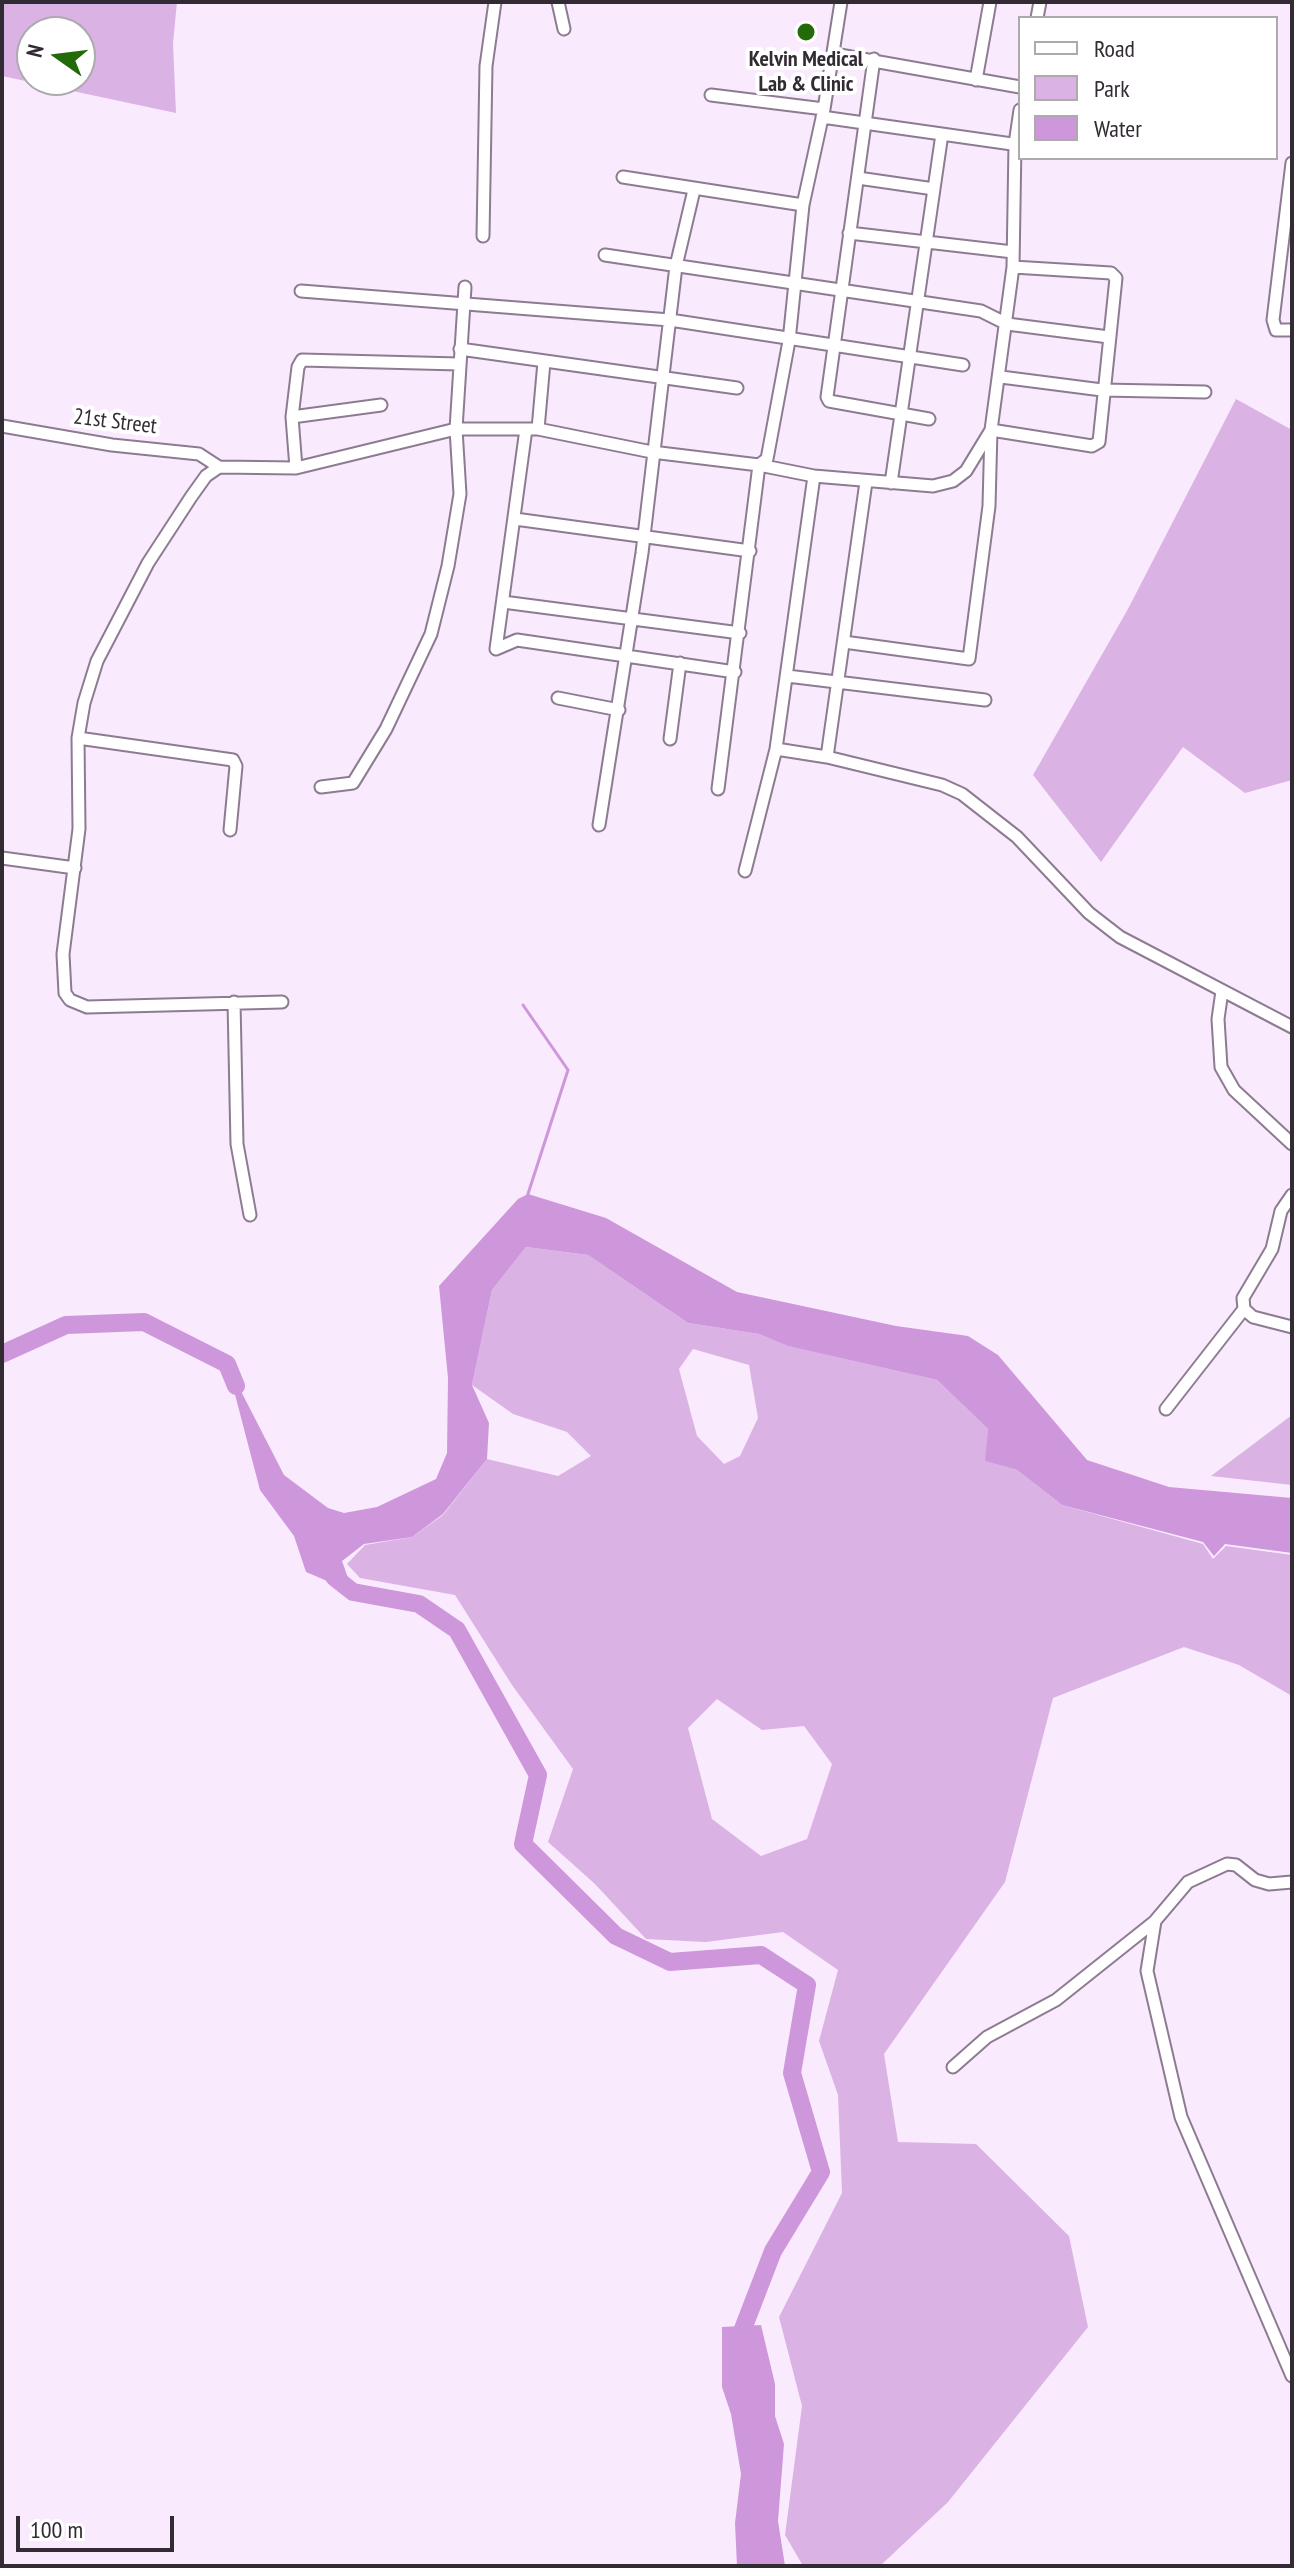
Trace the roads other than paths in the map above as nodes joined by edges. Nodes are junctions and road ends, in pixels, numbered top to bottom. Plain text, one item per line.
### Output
1 (495, 2) edge
2 (558, 2) edge
3 (841, 2) edge
4 (990, 2) edge
5 (564, 29) dead end
6 (834, 54) junction
7 (874, 59) junction
8 (976, 80) junction
9 (1018, 87) edge
10 (711, 95) dead end
11 (823, 113) junction
12 (865, 124) junction
13 (942, 134) junction
14 (1018, 144) edge
15 (1292, 163) edge
16 (623, 177) dead end
17 (858, 178) junction
18 (934, 189) junction
19 (694, 190) junction
20 (803, 205) junction
21 (849, 233) junction
22 (483, 236) dead end
23 (926, 241) junction
24 (1013, 252) junction
25 (605, 255) dead end
26 (676, 266) junction
27 (1013, 267) junction
28 (794, 284) junction
29 (465, 287) dead end
30 (301, 291) dead end
31 (840, 291) junction
32 (917, 302) junction
33 (464, 304) junction
34 (670, 320) junction
35 (1007, 324) junction
36 (1292, 330) edge
37 (1109, 337) junction
38 (789, 341) junction
39 (834, 346) junction
40 (460, 349) junction
41 (909, 356) junction
42 (544, 362) junction
43 (459, 364) junction
44 (963, 365) dead end
45 (1001, 377) junction
46 (661, 379) junction
47 (737, 388) dead end
48 (1102, 390) junction
49 (1205, 392) dead end
50 (381, 405) dead end
51 (901, 413) junction
52 (292, 417) junction
53 (929, 419) dead end
54 (2, 426) edge
55 (456, 429) junction
56 (532, 429) junction
57 (991, 430) junction
58 (652, 452) junction
59 (759, 465) junction
60 (219, 467) junction
61 (296, 468) junction
62 (814, 476) junction
63 (866, 482) junction
64 (891, 483) junction
65 (515, 519) junction
66 (643, 536) junction
67 (750, 551) junction
68 (503, 602) junction
69 (632, 620) junction
70 (740, 633) junction
71 (844, 642) junction
72 (627, 656) junction
73 (680, 663) junction
74 (735, 672) junction
75 (787, 676) junction
76 (839, 683) junction
77 (558, 698) dead end
78 (985, 700) dead end
79 (619, 710) junction
80 (78, 738) junction
81 (670, 739) dead end
82 (776, 749) junction
83 (827, 757) junction
84 (321, 787) dead end
85 (718, 789) dead end
86 (599, 825) dead end
87 (230, 830) dead end
88 (2, 858) edge
89 (75, 868) junction
90 (745, 871) dead end
91 (1222, 991) junction
92 (234, 1002) junction
93 (282, 1002) dead end
94 (1292, 1027) edge
95 (1292, 1144) edge
96 (1292, 1195) edge
97 (250, 1215) dead end
98 (1244, 1309) junction
99 (1292, 1327) edge
100 (1166, 1409) dead end
101 (1292, 1882) edge
102 (1155, 1921) junction
103 (953, 2067) dead end
104 (1292, 2376) edge

1 - 22 street
2 - 5 street
3 - 6 street
4 - 8 street
6 - 7 street
6 - 11 street
7 - 8 street
7 - 12 street
8 - 9 street
10 - 11 street
11 - 12 street
11 - 20 street
12 - 13 street
12 - 17 street
13 - 14 street
13 - 18 street
14 - 24 street
15 - 36 street
16 - 19 street
17 - 18 street
17 - 21 street
18 - 23 street
19 - 20 street
19 - 26 street
20 - 28 street
21 - 23 street
21 - 31 street
23 - 24 street
23 - 32 street
24 - 27 street
25 - 26 street
26 - 28 street
26 - 34 street
27 - 35 street
27 - 37 street
28 - 31 street
28 - 38 street
29 - 33 street
30 - 33 street
31 - 32 street
31 - 39 street
32 - 35 street
32 - 41 street
33 - 34 street
33 - 40 street
34 - 38 street
34 - 46 street
35 - 37 street
35 - 45 street
37 - 48 street
38 - 39 street
38 - 59 street
39 - 41 street
39 - 51 street
40 - 42 street
40 - 43 street
41 - 44 street
41 - 51 street
42 - 46 street
42 - 56 street
43 - 52 street
43 - 55 street
45 - 48 street
45 - 57 street
46 - 47 street
46 - 58 street
48 - 49 street
48 - 57 street
50 - 52 street
51 - 53 street
51 - 64 street
52 - 61 street
54 - 60 street, 21st Street
55 - 56 street
55 - 61 street
55 - 84 street
56 - 58 street
56 - 65 street
57 - 64 street
57 - 71 street
58 - 59 street
58 - 66 street
59 - 62 street
59 - 67 street
60 - 61 street
60 - 80 street
62 - 63 street
62 - 75 street
63 - 64 street
63 - 71 street
65 - 66 street
65 - 68 street
66 - 67 street
66 - 69 street
67 - 70 street
68 - 69 street
68 - 72 street
69 - 70 street
69 - 72 street
70 - 74 street
71 - 76 street
72 - 73 street
72 - 79 street
73 - 74 street
73 - 81 street
74 - 85 street
75 - 76 street
75 - 82 street
76 - 78 street
76 - 83 street
77 - 79 street
79 - 86 street
80 - 87 street
80 - 89 street
82 - 83 street
82 - 90 street
83 - 91 street
88 - 89 street
89 - 92 street
91 - 94 street
91 - 95 street
92 - 93 street
92 - 97 street
96 - 98 street
98 - 99 street
98 - 100 street
101 - 102 street
102 - 103 street
102 - 104 street

